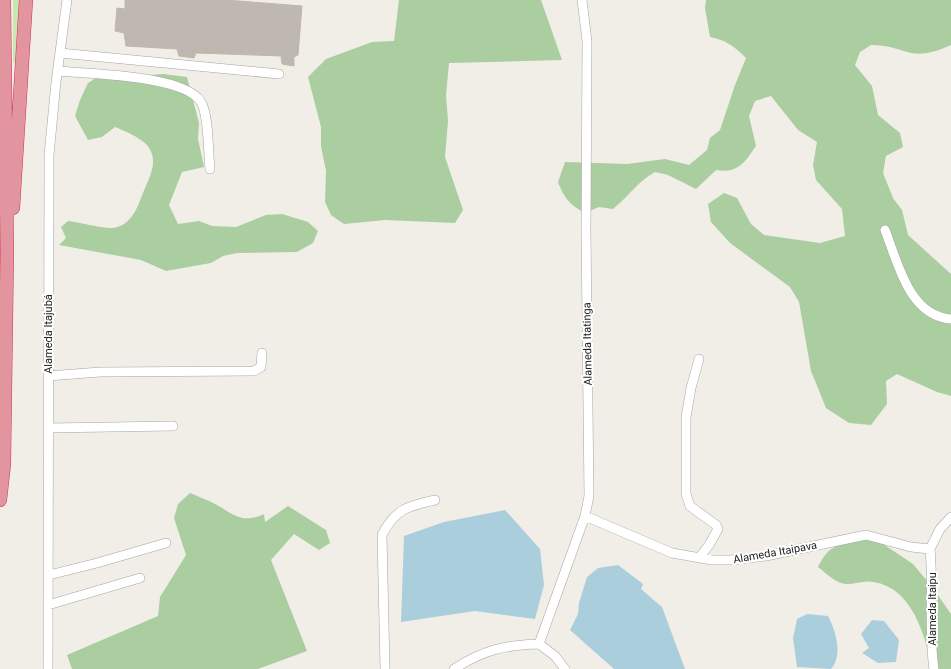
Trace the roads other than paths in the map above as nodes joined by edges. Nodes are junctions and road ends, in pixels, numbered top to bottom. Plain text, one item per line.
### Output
1 (4, 0) edge
2 (26, 0) edge
3 (67, 0) edge
4 (582, 0) edge
5 (60, 53) junction
6 (58, 71) junction
7 (279, 74) dead end
8 (210, 169) dead end
9 (885, 230) dead end
10 (7, 251) junction
11 (951, 319) edge
12 (262, 353) dead end
13 (699, 359) dead end
14 (48, 376) junction
15 (173, 426) dead end
16 (49, 428) junction
17 (0, 500) edge
18 (435, 500) dead end
19 (585, 516) junction
20 (951, 517) edge
21 (166, 543) dead end
22 (930, 549) junction
23 (699, 558) junction
24 (49, 575) junction
25 (140, 578) dead end
26 (48, 605) junction
27 (540, 644) junction
28 (48, 669) edge
29 (385, 669) edge
30 (454, 669) edge
31 (565, 669) edge
32 (934, 669) edge

1 - 10 highway
2 - 10 highway
3 - 5 street, Alameda Itajubá
4 - 19 street, Alameda Itatinga
5 - 6 street, Alameda Itajubá
5 - 7 street
6 - 8 street
6 - 14 street, Alameda Itajubá
9 - 11 street
10 - 17 highway
12 - 14 street
13 - 23 street
14 - 16 street, Alameda Itajubá
15 - 16 street
16 - 24 street, Alameda Itajubá
18 - 29 street
19 - 23 street, Alameda Itaipava
19 - 27 street, Alameda Itatinga
20 - 22 street
21 - 24 street
22 - 23 street, Alameda Itaipava
22 - 32 street, Alameda Itaipu
24 - 26 street, Alameda Itajubá
25 - 26 street
26 - 28 street, Alameda Itajubá
27 - 30 street
27 - 31 street

